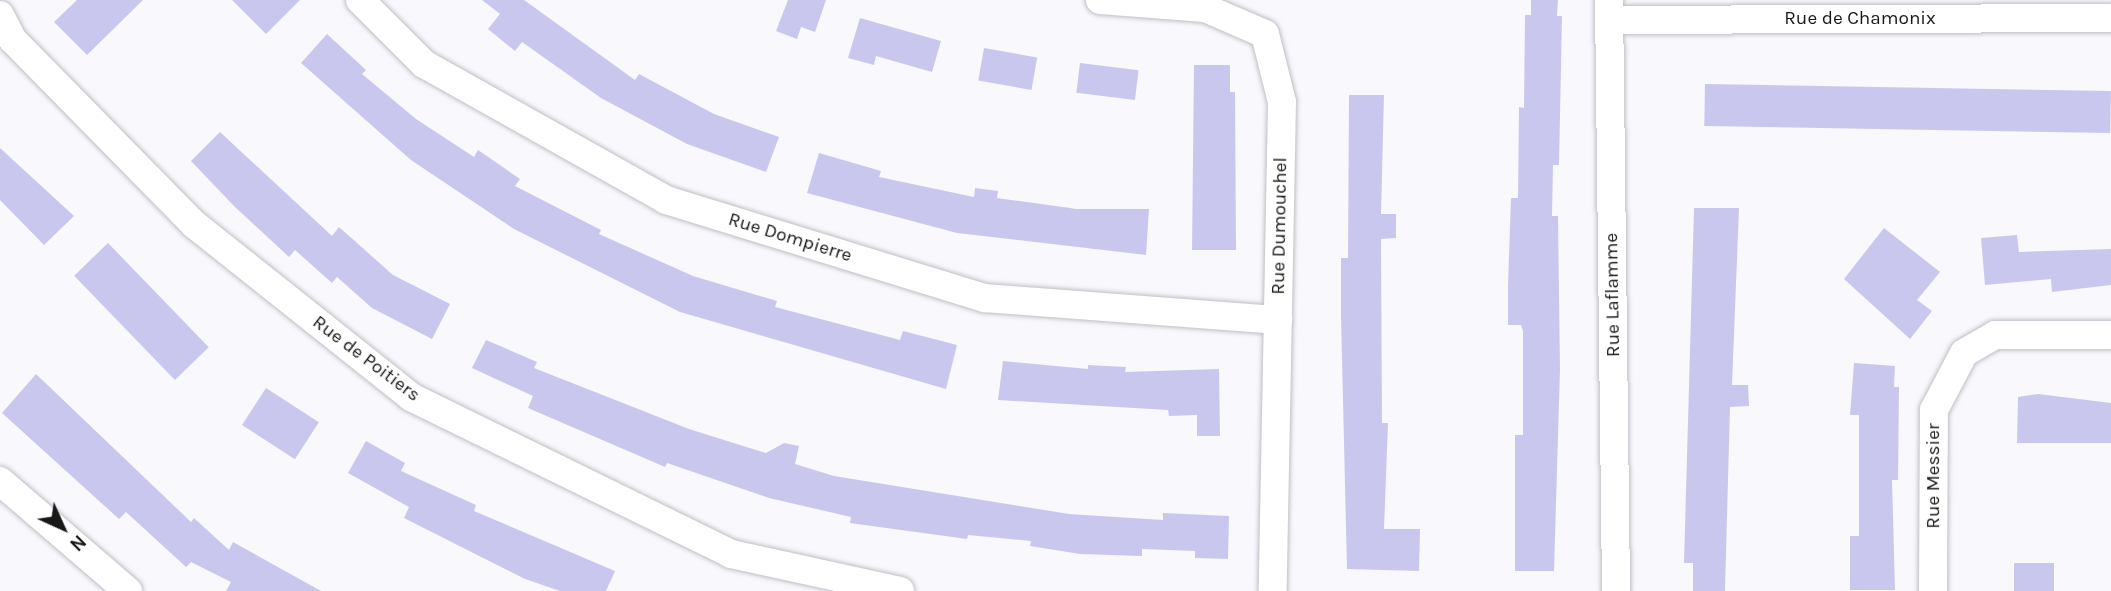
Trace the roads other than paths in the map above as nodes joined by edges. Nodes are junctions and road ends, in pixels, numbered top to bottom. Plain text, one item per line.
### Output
1 (360, 0) edge
2 (1100, 0) edge
3 (1950, 9) edge
4 (1609, 10) edge
5 (0, 15) edge
6 (2111, 18) edge
7 (1278, 320) junction
8 (2111, 335) edge
9 (0, 481) edge
10 (128, 591) edge
11 (900, 591) edge
12 (1273, 591) edge
13 (1616, 591) edge
14 (1933, 591) edge

1 - 7 street, Rue Dompierre
2 - 7 street, Rue Dumouchel
3 - 4 street, Rue de Chamonix
3 - 6 street, Rue de Chamonix
4 - 13 street, Rue Laflamme
5 - 11 street, Rue de Poitiers
7 - 12 street, Rue Dumouchel
8 - 14 street, Rue Messier
9 - 10 street

